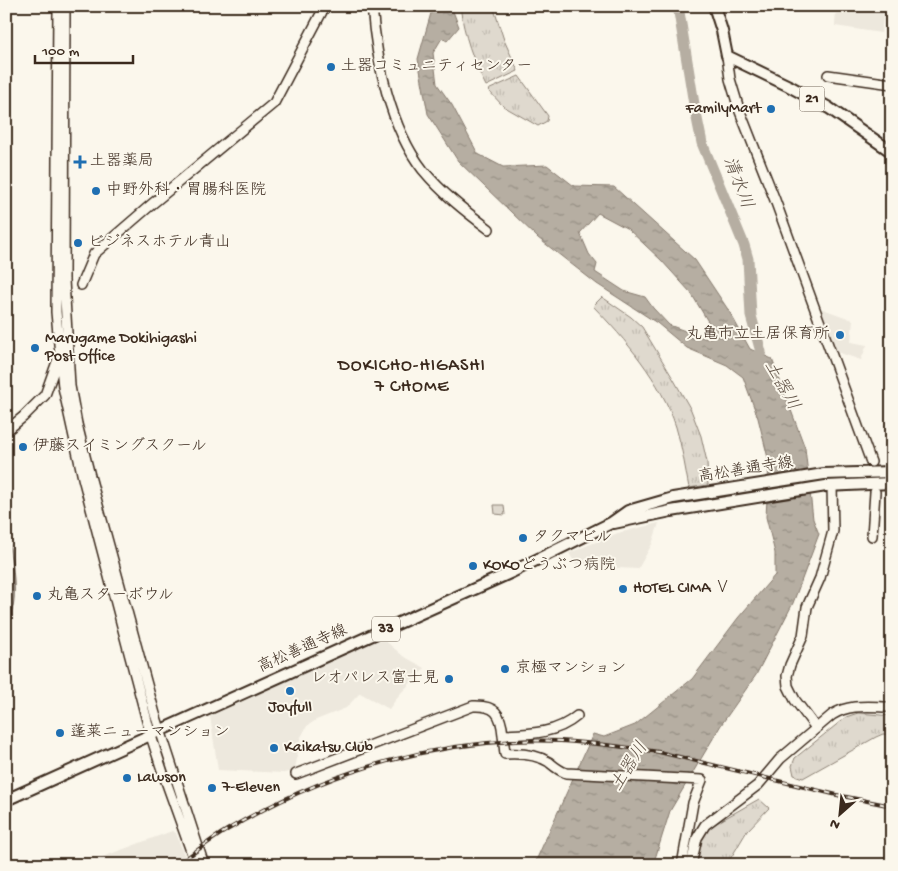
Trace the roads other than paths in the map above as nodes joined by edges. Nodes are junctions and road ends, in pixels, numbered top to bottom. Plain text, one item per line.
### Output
1 (58, 6) edge
2 (66, 6) edge
3 (325, 6) edge
4 (372, 6) edge
5 (714, 6) edge
6 (727, 56) junction
7 (828, 76) dead end
8 (892, 84) edge
9 (892, 152) edge
10 (489, 229) dead end
11 (81, 285) dead end
12 (63, 357) junction
13 (6, 430) edge
14 (871, 462) dead end
15 (892, 472) edge
16 (892, 482) edge
17 (829, 486) junction
18 (875, 492) dead end
19 (611, 523) junction
20 (872, 536) dead end
21 (892, 708) edge
22 (577, 716) dead end
23 (816, 728) junction
24 (156, 734) junction
25 (502, 735) junction
26 (296, 774) dead end
27 (6, 800) edge
28 (196, 865) edge
29 (204, 865) edge
30 (682, 865) edge
31 (691, 865) edge

1 - 12 street
2 - 12 street
3 - 11 street
4 - 10 street
5 - 6 main road
6 - 9 main road, 21
6 - 14 street
7 - 8 street
12 - 13 street
12 - 24 street
15 - 19 main road, 高松善通寺線 / 33
16 - 17 main road, 高松善通寺線 / 33
17 - 19 main road, 高松善通寺線 / 33
17 - 23 street
18 - 20 street
19 - 24 main road, 高松善通寺線 / 33
21 - 23 street
22 - 25 street
23 - 31 street
24 - 27 main road, 高松善通寺線 / 33
24 - 28 street
24 - 29 street
25 - 26 street
25 - 30 street

